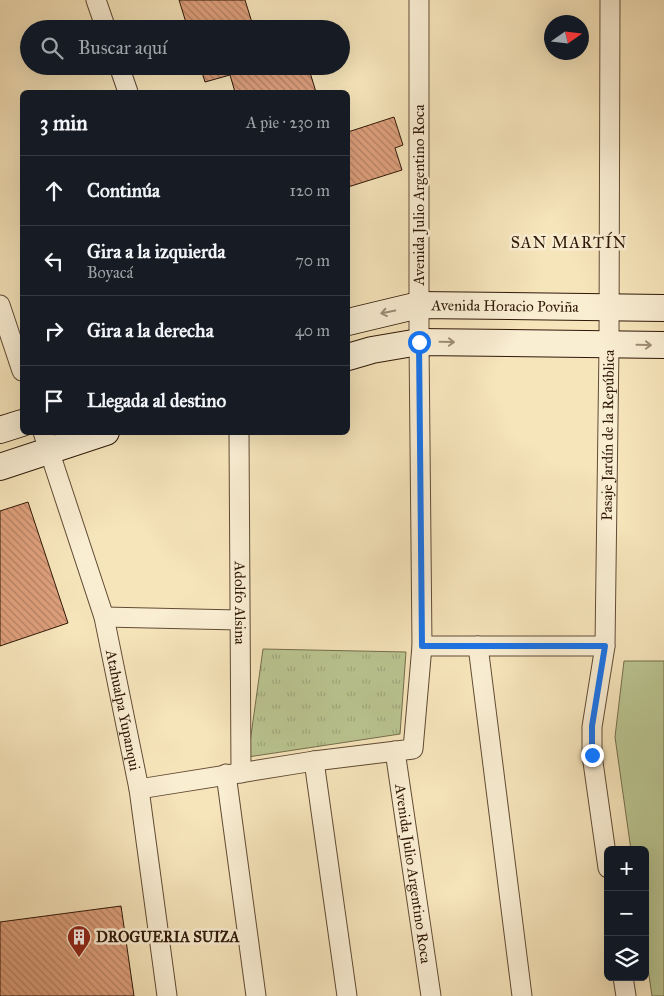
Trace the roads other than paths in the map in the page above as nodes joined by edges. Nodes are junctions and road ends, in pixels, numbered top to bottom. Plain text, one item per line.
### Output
1 (96, 0) edge
2 (419, 0) edge
3 (610, 0) edge
4 (103, 20) edge
5 (122, 75) edge
6 (127, 90) edge
7 (0, 305) edge
8 (419, 305) junction
9 (608, 308) junction
10 (664, 308) edge
11 (350, 322) edge
12 (419, 342) junction
13 (609, 345) junction
14 (664, 345) edge
15 (350, 356) edge
16 (20, 365) edge
17 (20, 424) edge
18 (0, 430) edge
19 (88, 435) edge
20 (239, 435) edge
21 (45, 442) edge
22 (0, 467) edge
23 (104, 617) junction
24 (239, 620) junction
25 (422, 646) junction
26 (478, 646) junction
27 (605, 646) junction
28 (404, 750) junction
29 (314, 761) junction
30 (233, 774) junction
31 (139, 789) junction
32 (605, 846) edge
33 (624, 981) edge
34 (167, 996) edge
35 (256, 996) edge
36 (347, 996) edge
37 (431, 996) edge
38 (522, 996) edge
39 (626, 996) edge

1 - 4 street
2 - 8 street, Avenida Julio Argentino Roca
3 - 9 street, Pasaje Jardín de la República
5 - 6 street
7 - 16 street
8 - 9 main road, Avenida Horacio Poviña
8 -> 11 main road, Avenida Horacio Poviña
8 - 12 street, Avenida Julio Argentino Roca
9 - 10 main road, Avenida Horacio Poviña
9 - 13 street, Pasaje Jardín de la República
12 -> 13 main road
12 - 15 main road
12 - 25 street, Avenida Julio Argentino Roca
13 -> 14 main road
13 - 27 street, Pasaje Jardín de la República
17 - 18 main road
19 - 21 main road
20 - 24 street, Adolfo Alsina
21 - 22 main road
21 - 23 street, Atahualpa Yupanqui
23 - 24 street
23 - 31 street, Atahualpa Yupanqui
24 - 30 street, Adolfo Alsina
25 - 26 street
25 - 28 street, Avenida Julio Argentino Roca
26 - 27 street
26 - 38 street
27 - 32 street, Pasaje Jardín de la República
28 - 29 street
28 - 37 street, Avenida Julio Argentino Roca
29 - 30 street
29 - 36 street
30 - 31 street
30 - 35 street, Adolfo Alsina
31 - 34 street, Atahualpa Yupanqui
33 - 39 street

